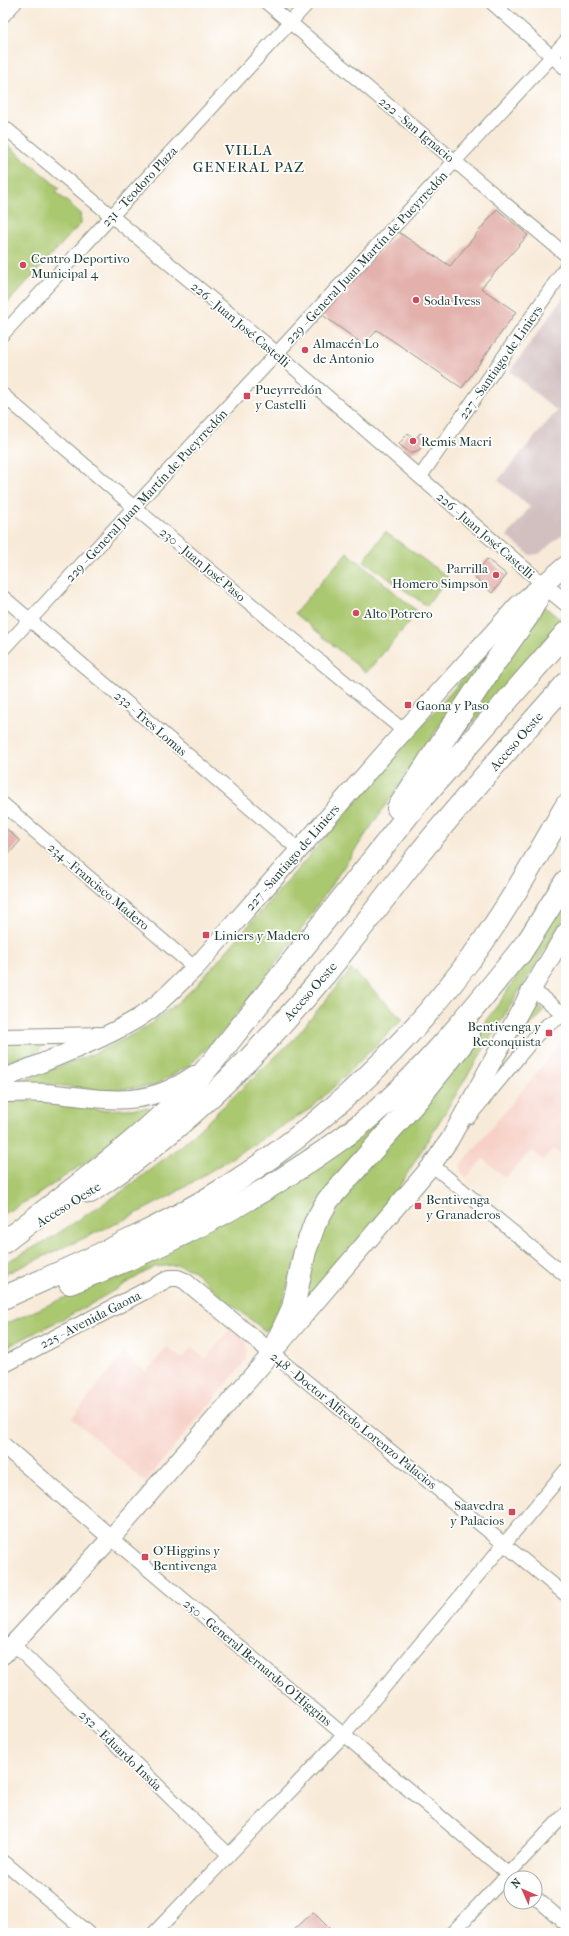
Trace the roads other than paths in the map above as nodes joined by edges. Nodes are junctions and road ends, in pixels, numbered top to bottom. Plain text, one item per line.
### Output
1 (15, 3) edge
2 (267, 3) edge
3 (308, 3) edge
4 (492, 3) edge
5 (3, 16) edge
6 (290, 22) junction
7 (566, 41) edge
8 (552, 56) junction
9 (566, 69) edge
10 (3, 126) edge
11 (455, 162) junction
12 (111, 216) junction
13 (566, 255) edge
14 (566, 267) edge
15 (3, 334) edge
16 (276, 353) junction
17 (3, 395) edge
18 (420, 477) junction
19 (135, 508) junction
20 (566, 565) edge
21 (544, 585) junction
22 (3, 597) edge
23 (566, 603) edge
24 (30, 620) junction
25 (566, 633) edge
26 (3, 649) edge
27 (566, 684) edge
28 (404, 731) junction
29 (3, 804) edge
30 (566, 806) edge
31 (298, 850) junction
32 (566, 881) edge
33 (566, 932) edge
34 (528, 941) junction
35 (301, 951) junction
36 (195, 968) junction
37 (532, 989) junction
38 (566, 1013) edge
39 (106, 1035) junction
40 (3, 1038) edge
41 (215, 1059) junction
42 (3, 1079) edge
43 (3, 1093) edge
44 (450, 1140) junction
45 (432, 1165) junction
46 (4, 1242) edge
47 (566, 1276) edge
48 (178, 1278) joint
49 (5, 1297) edge
50 (272, 1353) junction
51 (3, 1365) edge
52 (3, 1445) edge
53 (566, 1470) edge
54 (112, 1538) junction
55 (504, 1543) junction
56 (566, 1595) edge
57 (8, 1649) edge
58 (344, 1735) junction
59 (566, 1813) edge
60 (229, 1855) junction
61 (3, 1861) edge
62 (503, 1870) edge
63 (515, 1870) edge
64 (503, 1883) edge
65 (543, 1904) edge
66 (566, 1924) edge
67 (88, 1933) edge
68 (154, 1933) edge
69 (452, 1933) edge

1 - 5 street
2 - 6 street, 222 - San Ignacio
3 - 6 street, 231 - Teodoro Plaza
4 - 8 street
6 - 11 street, 222 - San Ignacio
6 - 12 street, 231 - Teodoro Plaza
7 - 8 street, 229 - General Juan Martín de Pueyrredón
8 - 9 street
8 - 11 street, 229 - General Juan Martín de Pueyrredón
10 - 12 street, 226 - Juan José Castelli
11 - 13 street, 222 - San Ignacio
11 - 16 street, 229 - General Juan Martín de Pueyrredón
12 - 15 street, 231 - Teodoro Plaza
12 - 16 street, 226 - Juan José Castelli
14 - 18 street, 227 - Santiago de Liniers
16 - 18 street, 226 - Juan José Castelli
16 - 19 street, 229 - General Juan Martín de Pueyrredón
17 - 19 street, 230 - Juan José Paso
18 - 21 street, 226 - Juan José Castelli
19 - 24 street, 229 - General Juan Martín de Pueyrredón
19 - 28 street, 230 - Juan José Paso
20 - 21 main road, 227 - Santiago de Liniers
21 - 23 street, 226 - Juan José Castelli
21 - 28 main road, 227 - Santiago de Liniers
21 - 35 highway
22 - 24 street, 232 - Tres Lomas
24 - 26 street, 229 - General Juan Martín de Pueyrredón
24 - 31 street, 232 - Tres Lomas
25 - 35 highway
27 - 46 highway, Acceso Oeste
28 - 31 main road, 227 - Santiago de Liniers
29 - 36 street, 234 - Francisco Madero
30 - 49 highway
31 - 36 main road, 227 - Santiago de Liniers
32 - 34 highway
33 - 37 main road
34 - 49 highway
34 - 50 highway
35 - 41 highway
36 - 39 main road, 227 - Santiago de Liniers
37 - 38 street
37 - 44 main road
38 - 44 street
39 - 40 street
39 - 42 main road, 227 - Santiago de Liniers
41 - 43 main road
41 - 46 highway
44 - 45 main road
45 - 47 street
45 - 50 main road
48 - 50 street, 248 - Doctor Alfredo Lorenzo Palacios
48 - 51 street, 225 - Avenida Gaona
50 - 54 main road
50 - 55 street, 248 - Doctor Alfredo Lorenzo Palacios
52 - 54 street, 250 - General Bernardo O'Higgins
53 - 55 street
54 - 57 main road
54 - 58 street, 250 - General Bernardo O'Higgins
55 - 56 street, 248 - Doctor Alfredo Lorenzo Palacios
55 - 58 street
57 - 60 street, 252 - Eduardo Insúa
58 - 60 street
58 - 62 street, 250 - General Bernardo O'Higgins
59 - 63 street
60 - 68 street
61 - 67 street
64 - 69 street
65 - 66 street

